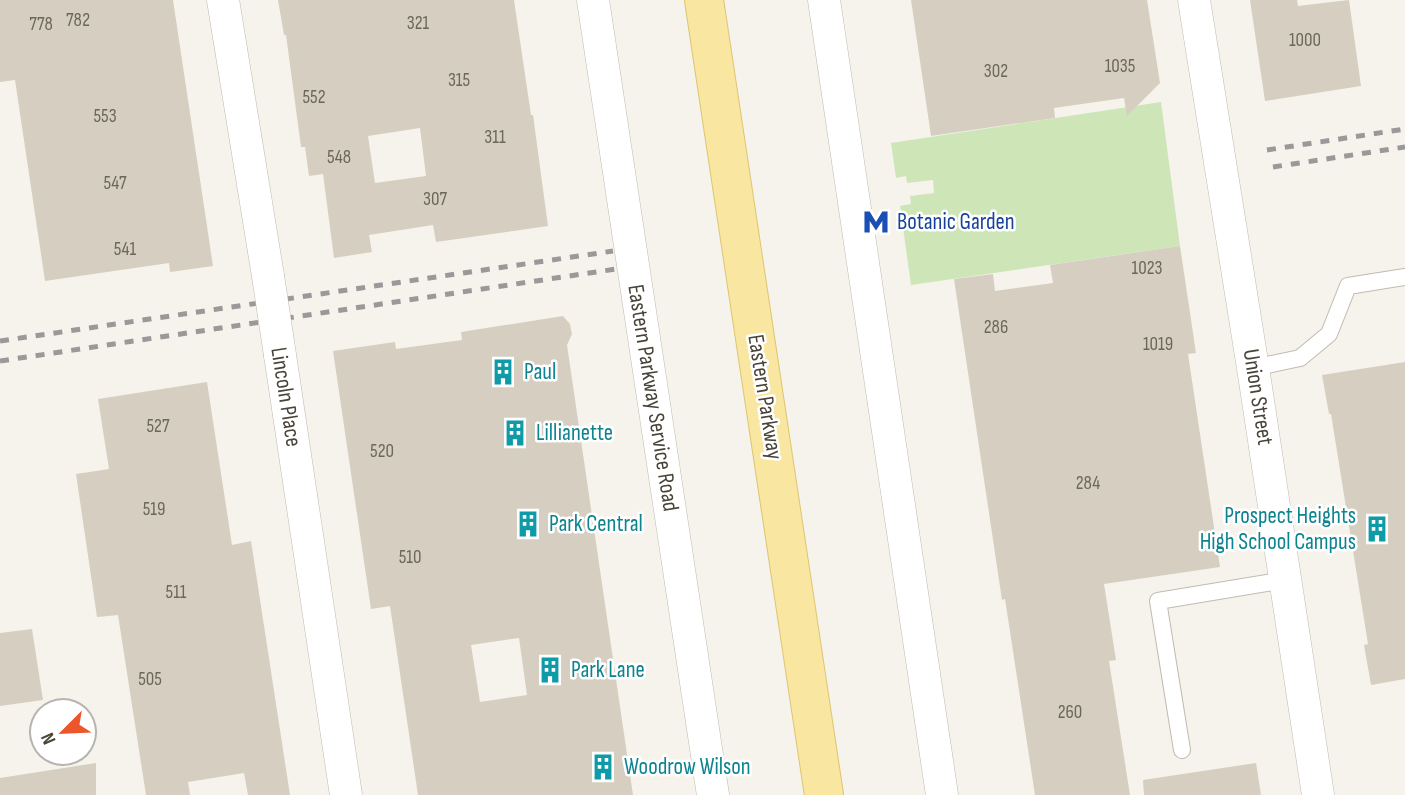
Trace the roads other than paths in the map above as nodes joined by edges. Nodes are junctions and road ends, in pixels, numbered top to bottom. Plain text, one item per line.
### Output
1 (223, 0) edge
2 (593, 0) edge
3 (704, 0) edge
4 (824, 0) edge
5 (1194, 0) edge
6 (1405, 278) edge
7 (1253, 369) junction
8 (1285, 580) junction
9 (1182, 750) dead end
10 (346, 795) edge
11 (713, 795) edge
12 (824, 795) edge
13 (942, 795) edge
14 (1318, 795) edge

1 - 10 street, Lincoln Place, bridge
2 - 11 street, Eastern Parkway Service Road
3 - 12 main road, Eastern Parkway
4 - 13 street
5 - 7 street, Union Street
6 - 7 lane
7 - 8 street, Union Street
8 - 9 lane
8 - 14 street, Union Street

